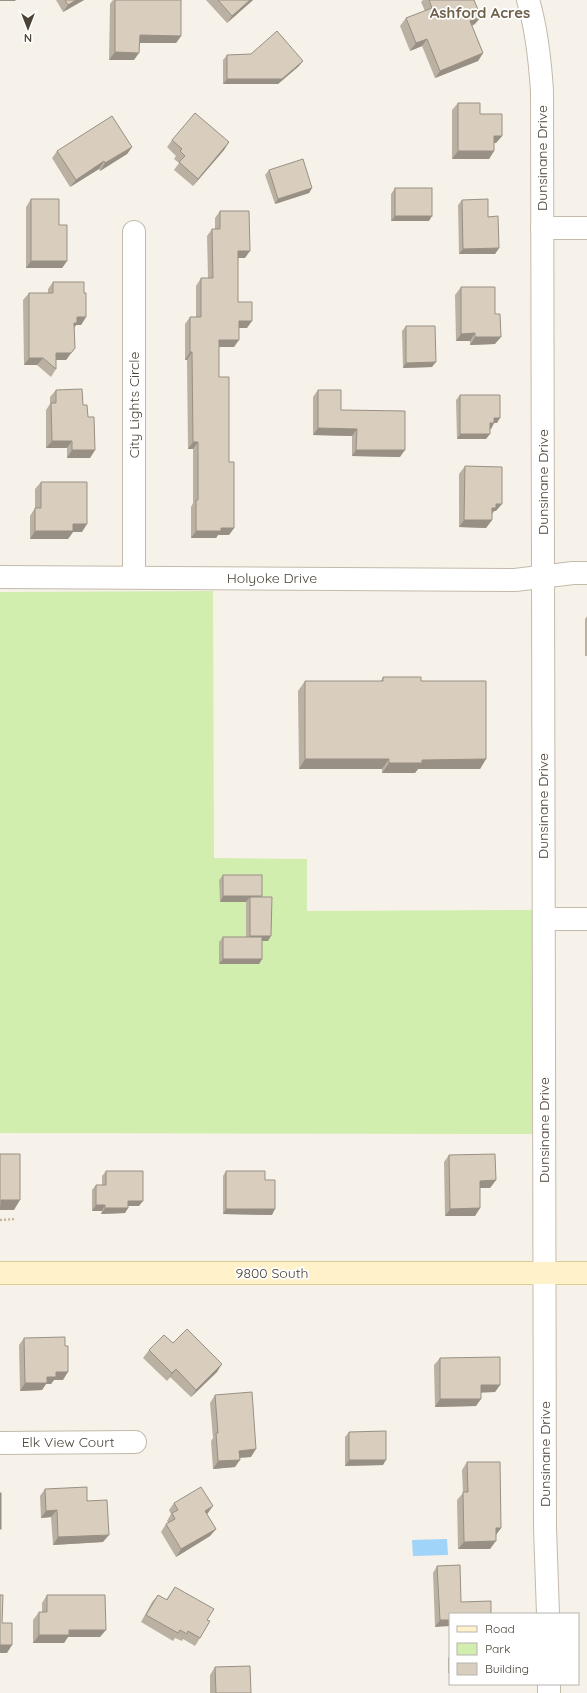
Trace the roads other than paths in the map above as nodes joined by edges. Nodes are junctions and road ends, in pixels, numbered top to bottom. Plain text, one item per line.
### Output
1 (528, 0) edge
2 (542, 228) junction
3 (587, 228) edge
4 (134, 232) dead end
5 (587, 573) edge
6 (0, 576) edge
7 (543, 576) junction
8 (134, 577) junction
9 (544, 918) junction
10 (587, 919) edge
11 (545, 1272) junction
12 (0, 1273) edge
13 (587, 1273) edge
14 (135, 1442) dead end
15 (0, 1443) edge
16 (548, 1613) edge

1 - 2 street, Dunsinane Drive
2 - 3 street
2 - 7 street, Dunsinane Drive
4 - 8 street, City Lights Circle
5 - 7 street, Holyoke Drive
6 - 8 street, Holyoke Drive
7 - 8 street, Holyoke Drive
7 - 9 street, Dunsinane Drive
9 - 10 street
9 - 11 street, Dunsinane Drive
11 - 12 main road, 9800 South
11 - 13 main road, 9800 South
11 - 16 street, Dunsinane Drive
14 - 15 street, Elk View Court

